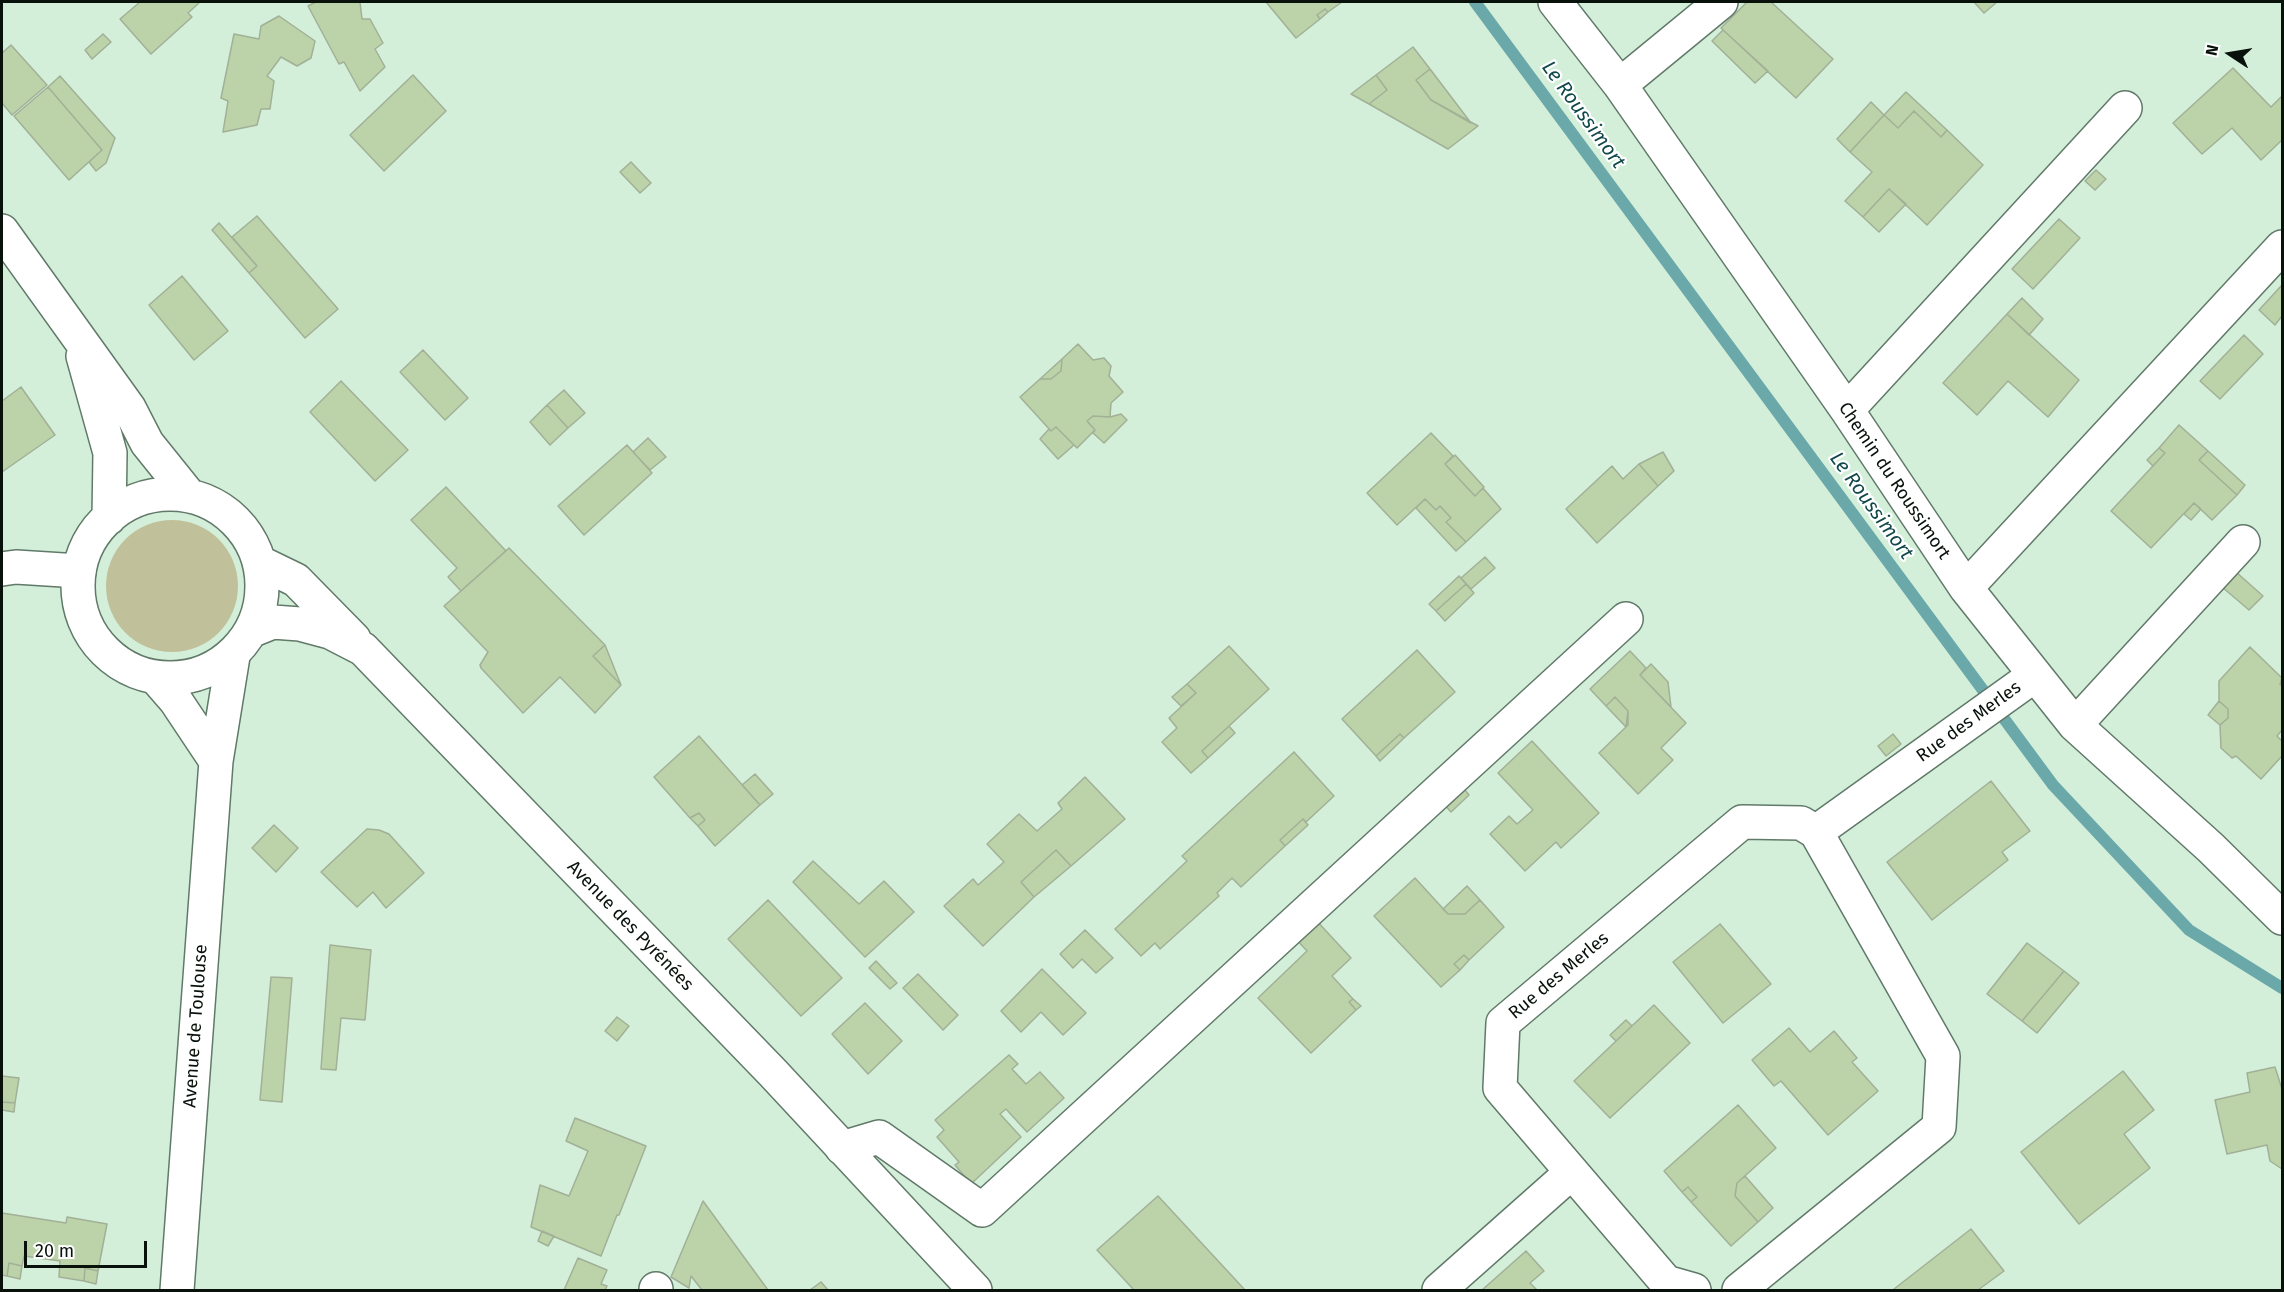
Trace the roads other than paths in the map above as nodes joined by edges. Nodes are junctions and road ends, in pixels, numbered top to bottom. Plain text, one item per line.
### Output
1 (1555, 2) edge
2 (1721, 2) edge
3 (1620, 85) junction
4 (2125, 108) dead end
5 (2, 231) edge
6 (2283, 247) edge
7 (78, 339) junction
8 (1847, 410) junction
9 (188, 494) junction
10 (109, 518) junction
11 (2243, 542) dead end
12 (261, 563) junction
13 (2, 569) edge
14 (79, 571) junction
15 (1965, 588) junction
16 (1626, 619) dead end
17 (253, 630) junction
18 (363, 649) junction
19 (233, 656) junction
20 (2035, 675) junction
21 (156, 678) junction
22 (2074, 725) junction
23 (216, 761) junction
24 (1816, 832) junction
25 (2283, 918) edge
26 (842, 1148) junction
27 (1572, 1172) junction
28 (177, 1290) edge
29 (975, 1290) edge
30 (1438, 1290) edge
31 (1694, 1290) edge
32 (1739, 1290) edge

1 - 3 street, Chemin du Roussimort
2 - 3 street
3 - 8 street, Chemin du Roussimort
4 - 8 street
5 - 7 street
6 - 15 street
7 - 9 street
7 - 10 street
8 - 15 street, Chemin du Roussimort
9 - 10 street
9 - 12 street
10 - 14 street
11 - 22 street
12 - 17 street
12 - 18 street
13 - 14 street
14 - 21 street
15 - 20 street, Chemin du Roussimort
16 - 26 street
17 - 18 street, Avenue des Pyrénées
17 - 19 street
18 - 26 street, Avenue des Pyrénées
19 - 21 street
19 - 23 street, Avenue de Toulouse
20 - 22 street, Chemin du Roussimort
20 - 24 street, Rue des Merles
21 - 23 street
22 - 25 street, Chemin du Roussimort
23 - 28 street, Avenue de Toulouse
24 - 27 street, Rue des Merles
24 - 32 street
26 - 29 street, Avenue des Pyrénées
27 - 30 street
27 - 31 street, Rue des Merles

